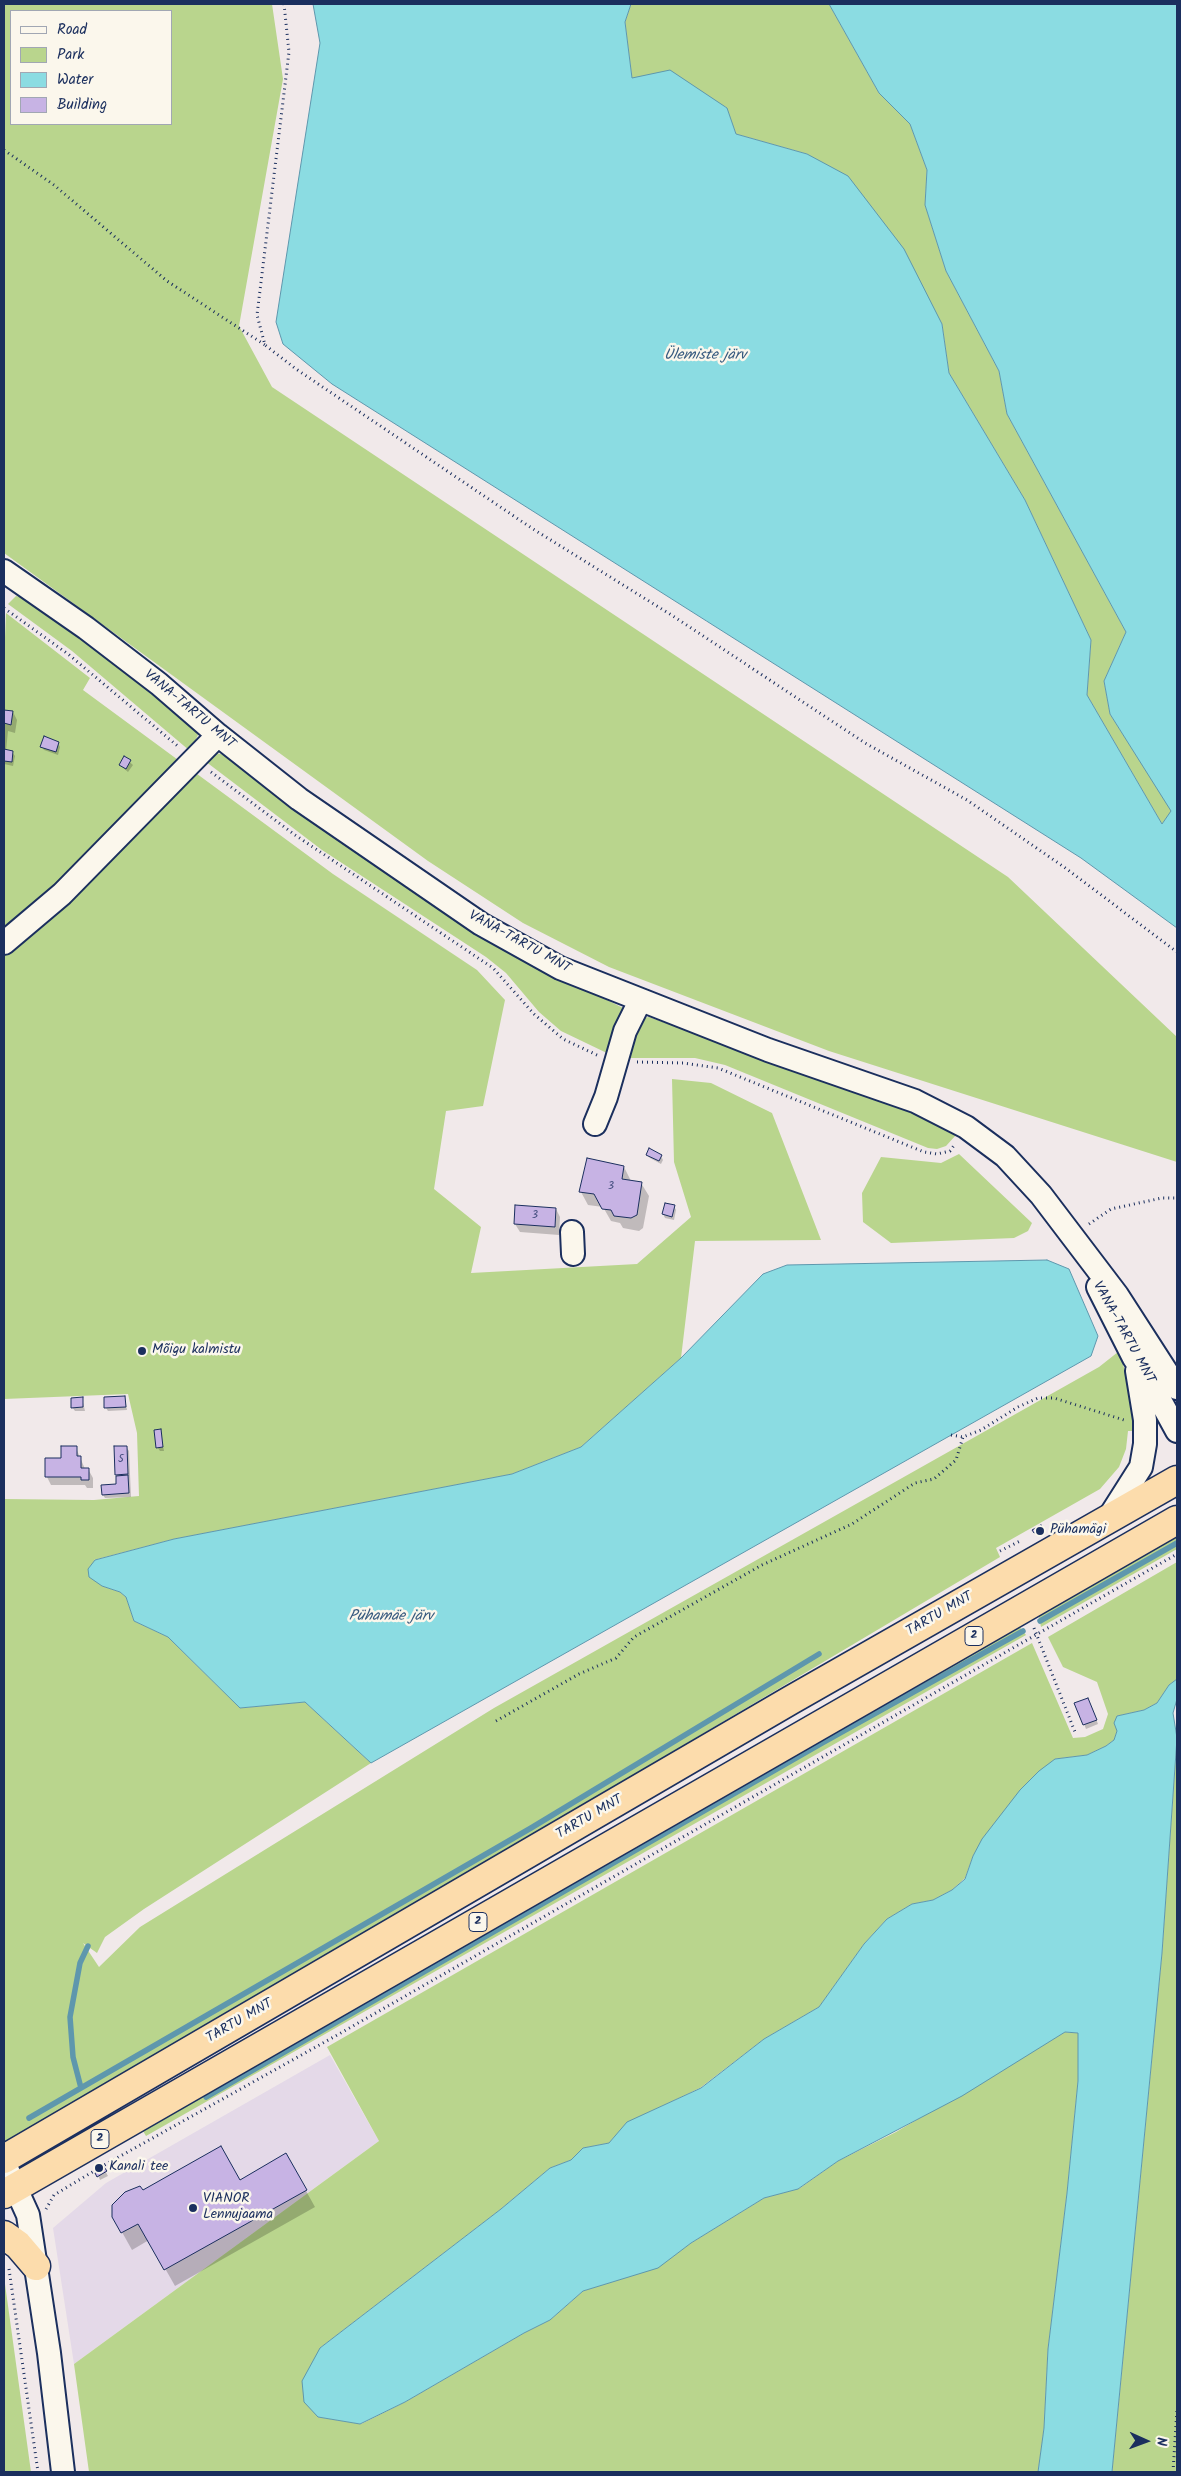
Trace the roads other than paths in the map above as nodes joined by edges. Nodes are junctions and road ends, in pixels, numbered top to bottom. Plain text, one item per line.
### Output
1 (4, 571) edge
2 (218, 735) junction
3 (4, 943) edge
4 (640, 1001) junction
5 (595, 1124) dead end
6 (1071, 1235) junction
7 (1134, 1358) junction
8 (1172, 1373) edge
9 (1177, 1388) edge
10 (1177, 1431) edge
11 (1177, 1480) edge
12 (1108, 1520) junction
13 (1177, 1520) edge
14 (4, 2160) edge
15 (10, 2190) edge
16 (5, 2248) edge
17 (36, 2266) junction
18 (63, 2472) edge

1 - 2 street, VANA-TARTU MNT
2 - 3 street
2 - 4 street, VANA-TARTU MNT
4 - 5 street
4 - 6 street, VANA-TARTU MNT
6 - 7 street, VANA-TARTU MNT
6 - 8 street, VANA-TARTU MNT
7 - 10 street, VANA-TARTU MNT
7 - 12 street
8 - 9 street, VANA-TARTU MNT
11 - 12 highway, TARTU MNT / 2
12 - 14 highway, TARTU MNT / 2
13 - 15 highway, 2
14 - 15 street
15 - 17 street
16 - 17 highway
17 - 18 street

